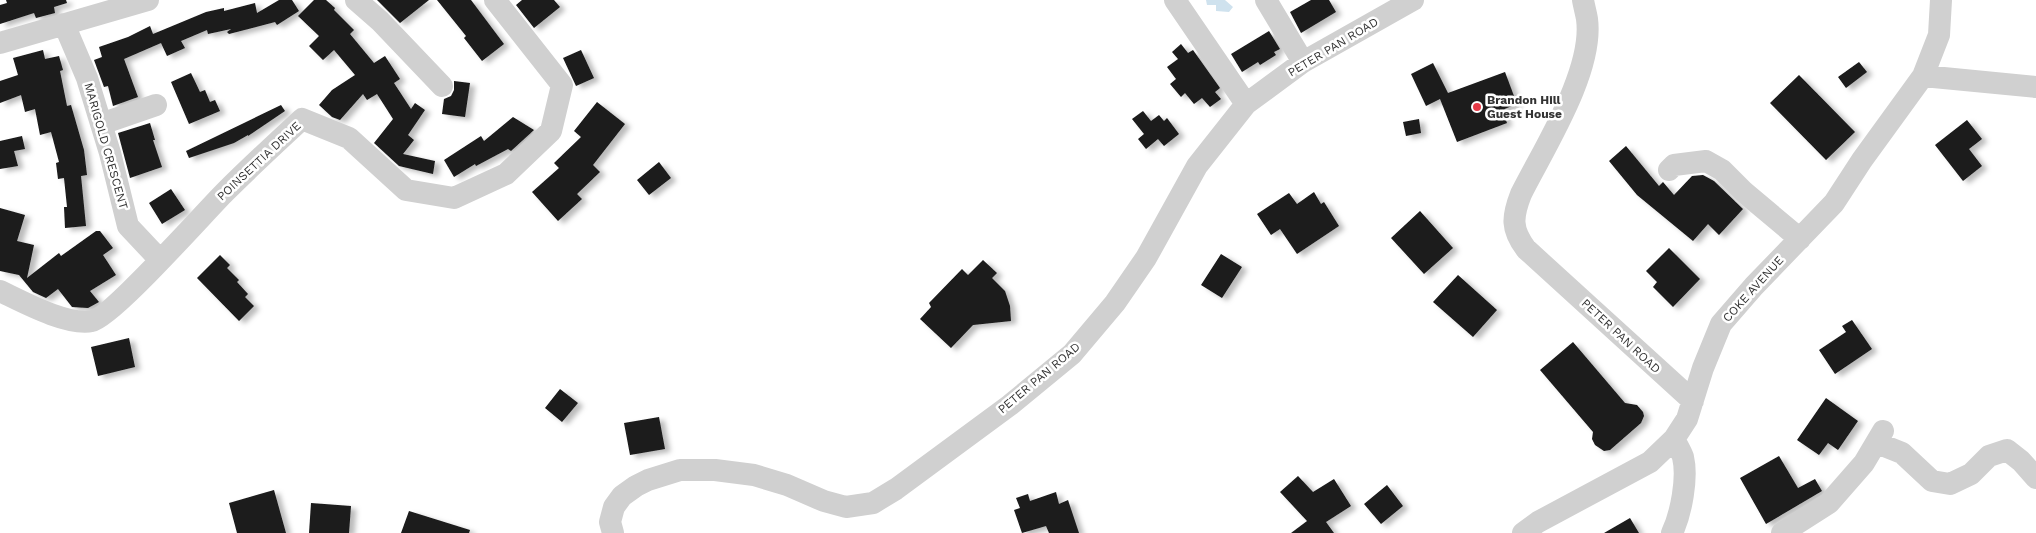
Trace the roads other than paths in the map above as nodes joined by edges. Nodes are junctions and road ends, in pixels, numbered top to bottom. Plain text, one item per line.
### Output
1 (148, 0) edge
2 (356, 0) edge
3 (495, 0) edge
4 (1175, 0) edge
5 (1266, 0) edge
6 (1412, 0) edge
7 (1583, 0) edge
8 (1941, 0) edge
9 (64, 24) junction
10 (0, 43) edge
11 (1303, 62) junction
12 (1923, 76) junction
13 (442, 86) dead end
14 (2036, 87) edge
15 (1246, 104) junction
16 (156, 105) dead end
17 (101, 124) junction
18 (1669, 170) dead end
19 (1800, 239) junction
20 (160, 260) junction
21 (0, 291) edge
22 (1693, 401) junction
23 (1674, 439) junction
24 (2036, 478) edge
25 (613, 533) edge
26 (1522, 533) edge
27 (1672, 533) edge
28 (1782, 533) edge

1 - 9 street
2 - 13 street
3 - 20 street, POINSETTIA DRIVE
4 - 15 street
5 - 11 street
6 - 11 street, PETER PAN ROAD
7 - 22 street, PETER PAN ROAD
8 - 12 street, COKE AVENUE
9 - 10 street
9 - 17 street, MARIGOLD CRESCENT
11 - 15 street, PETER PAN ROAD
12 - 14 street
12 - 19 street, COKE AVENUE
15 - 25 street, PETER PAN ROAD
16 - 17 street
17 - 20 street, MARIGOLD CRESCENT
18 - 19 street
19 - 22 street, COKE AVENUE
20 - 21 street, POINSETTIA DRIVE
22 - 23 street, COKE AVENUE
23 - 26 street, COKE AVENUE
23 - 27 street
24 - 28 street

